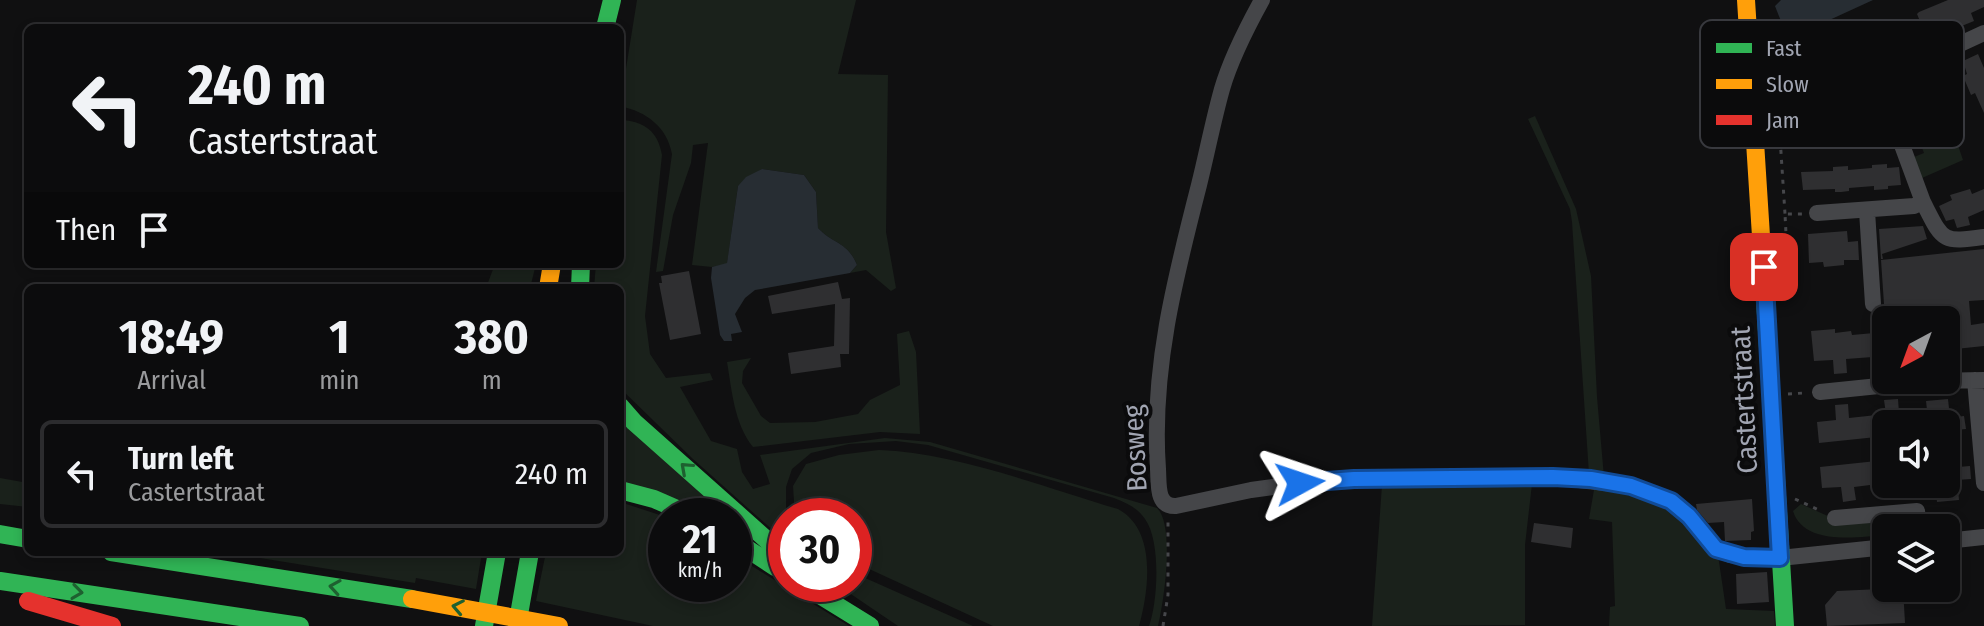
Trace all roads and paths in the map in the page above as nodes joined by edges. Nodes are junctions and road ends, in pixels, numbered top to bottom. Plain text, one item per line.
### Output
1 (613, 0) edge
2 (1262, 0) edge
3 (1746, 0) edge
4 (1747, 20) edge
5 (609, 24) edge
6 (1984, 33) edge
7 (1964, 42) edge
8 (1755, 148) edge
9 (1781, 148) edge
10 (1903, 148) edge
11 (1923, 202) junction
12 (1867, 211) junction
13 (1817, 213) joint
14 (1785, 214) junction
15 (1761, 236) junction
16 (1984, 237) edge
17 (1873, 304) dead end
18 (1980, 380) edge
19 (1820, 392) joint
20 (1772, 395) junction
21 (624, 411) edge
22 (1984, 483) edge
23 (1777, 489) junction
24 (624, 491) edge
25 (648, 498) edge
26 (1168, 506) junction
27 (1882, 514) edge
28 (1917, 514) edge
29 (1872, 515) edge
30 (1835, 518) joint
31 (0, 525) edge
32 (24, 526) edge
33 (0, 534) edge
34 (1984, 537) edge
35 (24, 538) edge
36 (1960, 540) edge
37 (768, 541) edge
38 (1872, 548) edge
39 (137, 556) edge
40 (496, 556) edge
41 (529, 556) edge
42 (1780, 558) junction
43 (0, 581) edge
44 (0, 595) edge
45 (833, 602) edge
46 (838, 602) edge
47 (848, 611) junction
48 (112, 626) edge
49 (300, 626) edge
50 (484, 626) edge
51 (517, 626) edge
52 (559, 626) edge
53 (870, 626) edge
54 (1163, 626) edge
55 (1785, 626) edge

1 - 5 main road
2 - 26 street, Bosweg
3 - 4 main road, Castertstraat
6 - 7 street
8 - 15 main road, Castertstraat
9 - 14 path
10 - 11 street
11 - 12 street
11 - 16 street
12 - 13 street
12 - 17 street
13 - 14 path
14 - 15 path
15 - 20 main road, Castertstraat
18 - 19 street
18 - 22 street
19 - 20 path
20 - 23 main road, Castertstraat
37 -> 21 main road
23 - 30 path
23 - 42 main road, Castertstraat
24 - 25 main road
26 - 42 street, Bosweg
26 - 54 path
27 - 28 street
29 - 30 street
31 - 32 main road
33 - 35 main road
34 - 36 street
38 - 42 street, Bosweg
52 -> 39 main road, bridge
40 - 50 main road
41 - 51 main road
42 - 55 main road, Castertstraat
43 -> 49 main road
44 - 48 main road
45 - 47 main road
46 - 47 main road
47 - 53 main road

